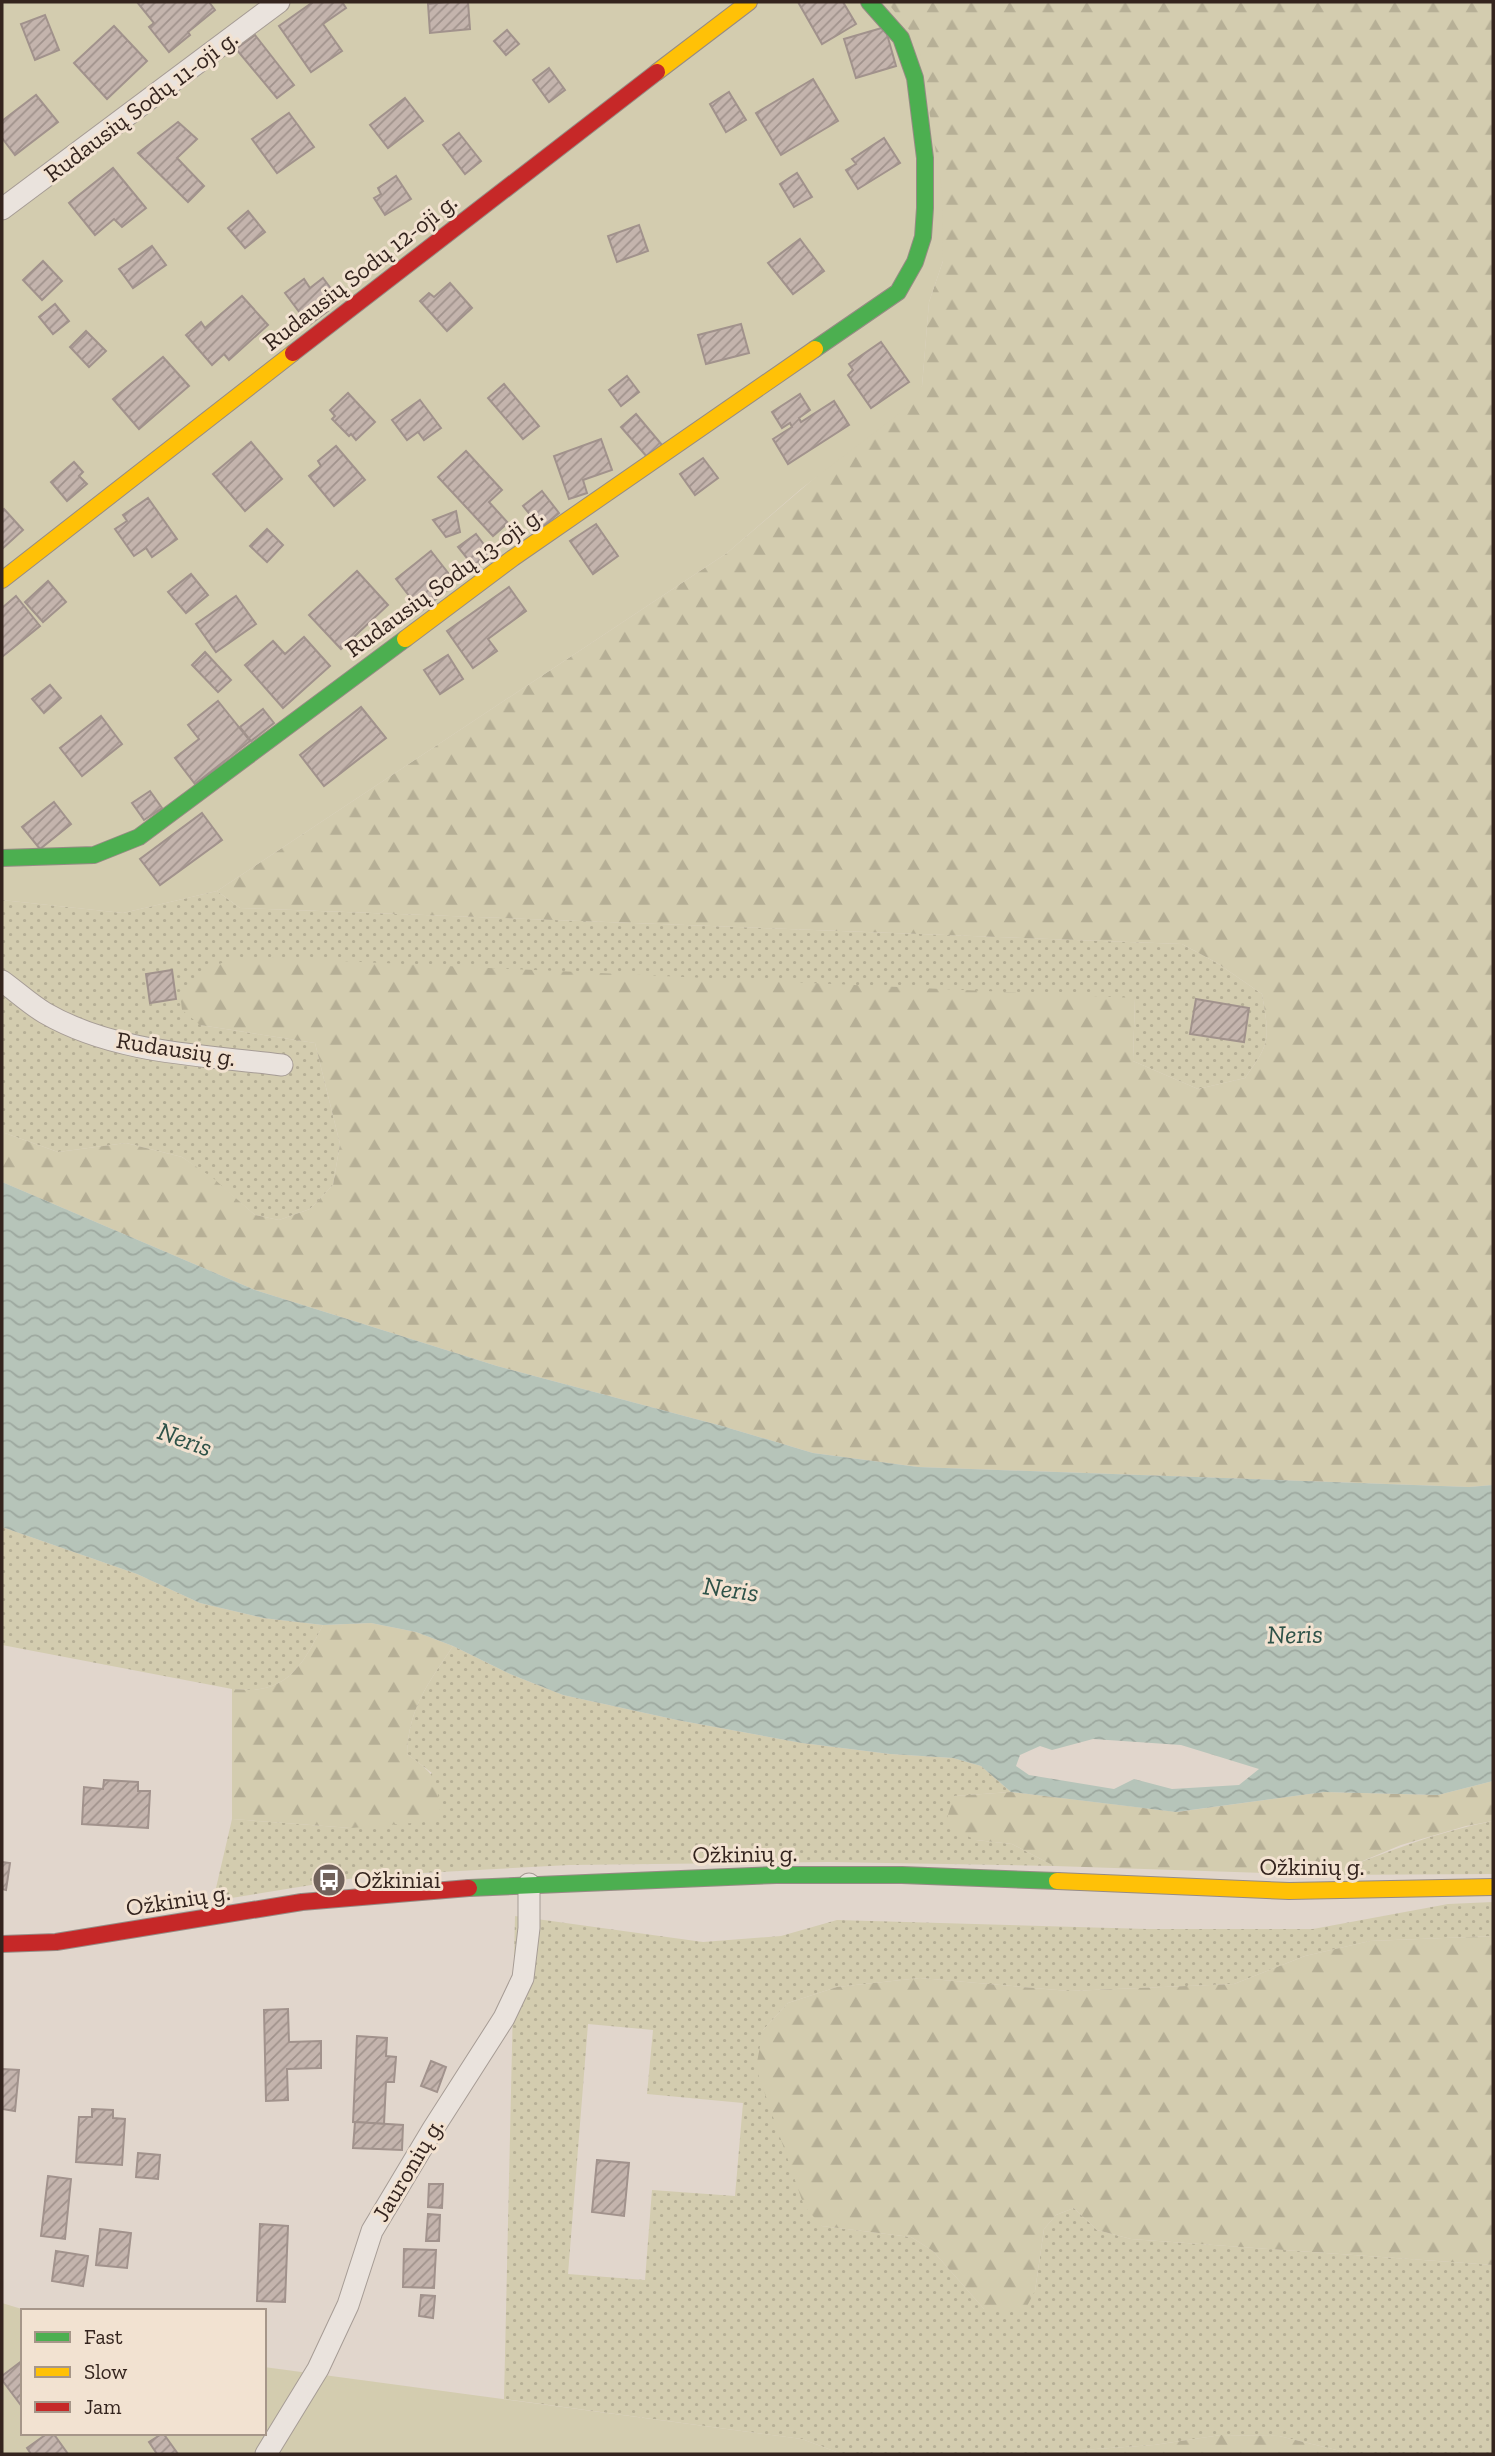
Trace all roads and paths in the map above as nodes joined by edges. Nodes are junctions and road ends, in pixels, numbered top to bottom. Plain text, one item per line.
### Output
1 (279, 2) edge
2 (749, 2) edge
3 (869, 2) edge
4 (2, 209) edge
5 (2, 580) edge
6 (2, 858) edge
7 (2, 981) edge
8 (282, 1065) dead end
9 (529, 1884) junction
10 (1493, 1887) edge
11 (2, 1944) edge
12 (266, 2454) edge

1 - 4 street, Rudausių Sodų 11-oji g.
2 - 5 street, Rudausių Sodų 12-oji g.
3 - 6 street, Rudausių Sodų 13-oji g.
7 - 8 street, Rudausių g.
9 - 10 street, Ožkinių g.
9 - 11 street, Ožkinių g.
9 - 12 street, Jauronių g.

